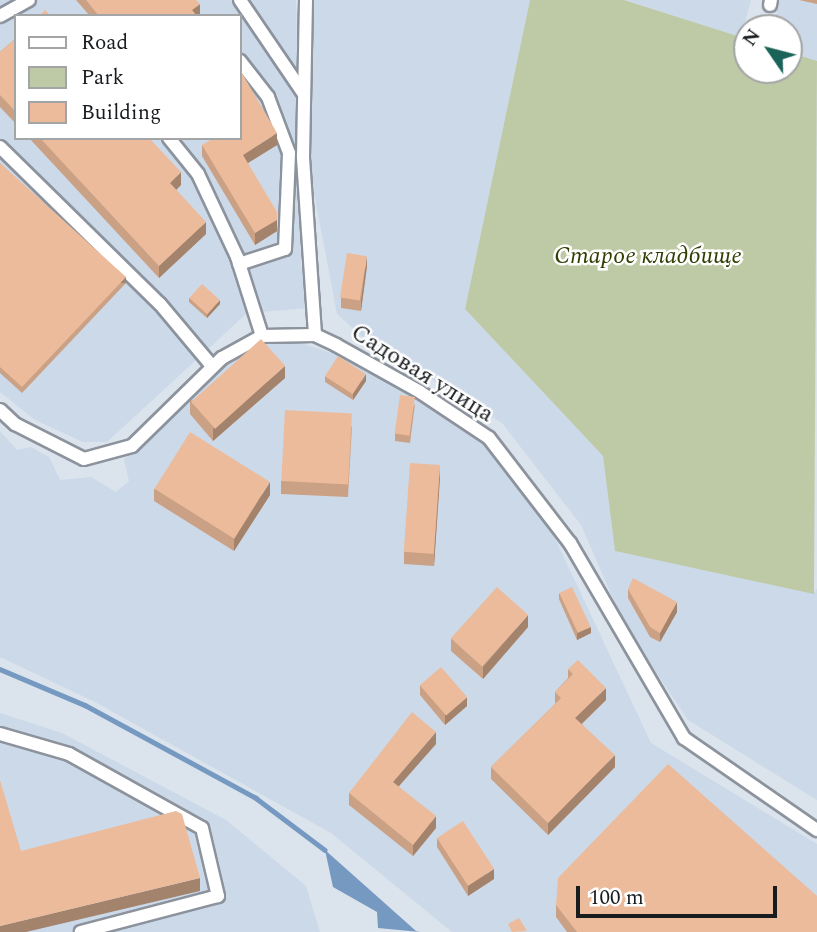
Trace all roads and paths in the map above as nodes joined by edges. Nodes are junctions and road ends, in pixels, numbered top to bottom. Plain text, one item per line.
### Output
1 (29, 0) edge
2 (240, 0) edge
3 (306, 0) edge
4 (0, 16) edge
5 (242, 64) edge
6 (304, 94) junction
7 (171, 140) edge
8 (0, 147) edge
9 (239, 264) junction
10 (315, 335) junction
11 (262, 336) junction
12 (212, 366) junction
13 (0, 410) edge
14 (0, 734) edge
15 (817, 830) edge
16 (81, 932) edge

1 - 4 street
2 - 6 street
3 - 6 street
5 - 9 street
6 - 10 street
7 - 9 street
8 - 12 street
9 - 11 street
10 - 11 street, Садовая улица
10 - 15 street, Садовая улица
11 - 12 street, Садовая улица
12 - 13 street, Садовая улица
14 - 16 street

